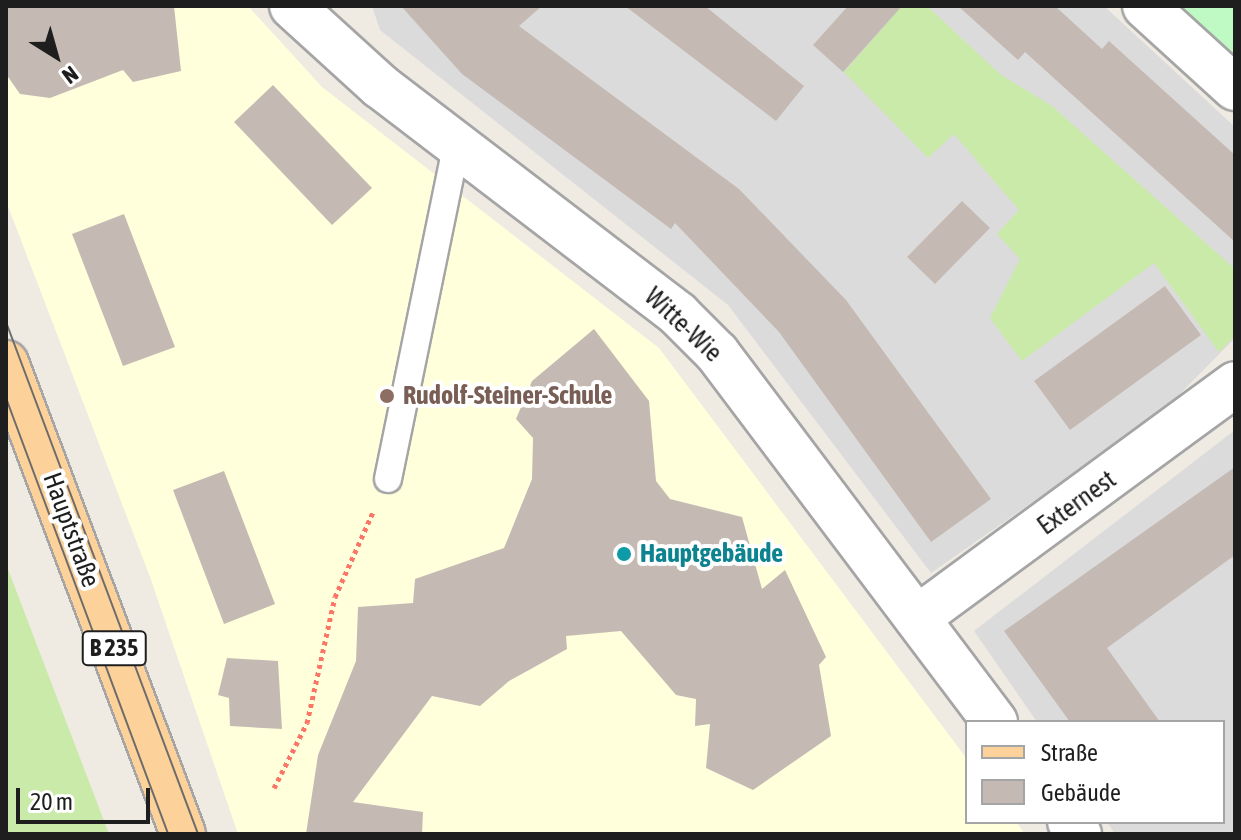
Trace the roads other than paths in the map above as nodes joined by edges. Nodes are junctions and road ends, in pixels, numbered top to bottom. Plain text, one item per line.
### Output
1 (292, 6) edge
2 (1145, 6) edge
3 (1235, 88) edge
4 (456, 147) junction
5 (6, 363) edge
6 (1235, 384) edge
7 (388, 479) road end
8 (917, 618) junction
9 (994, 720) edge
10 (183, 834) edge

1 - 4 street, Witte-Wie
2 - 3 street
4 - 7 lane
4 - 8 street, Witte-Wie
5 - 10 main road, Hauptstraße / B 235
6 - 8 street, Externest
8 - 9 street, Witte-Wie

